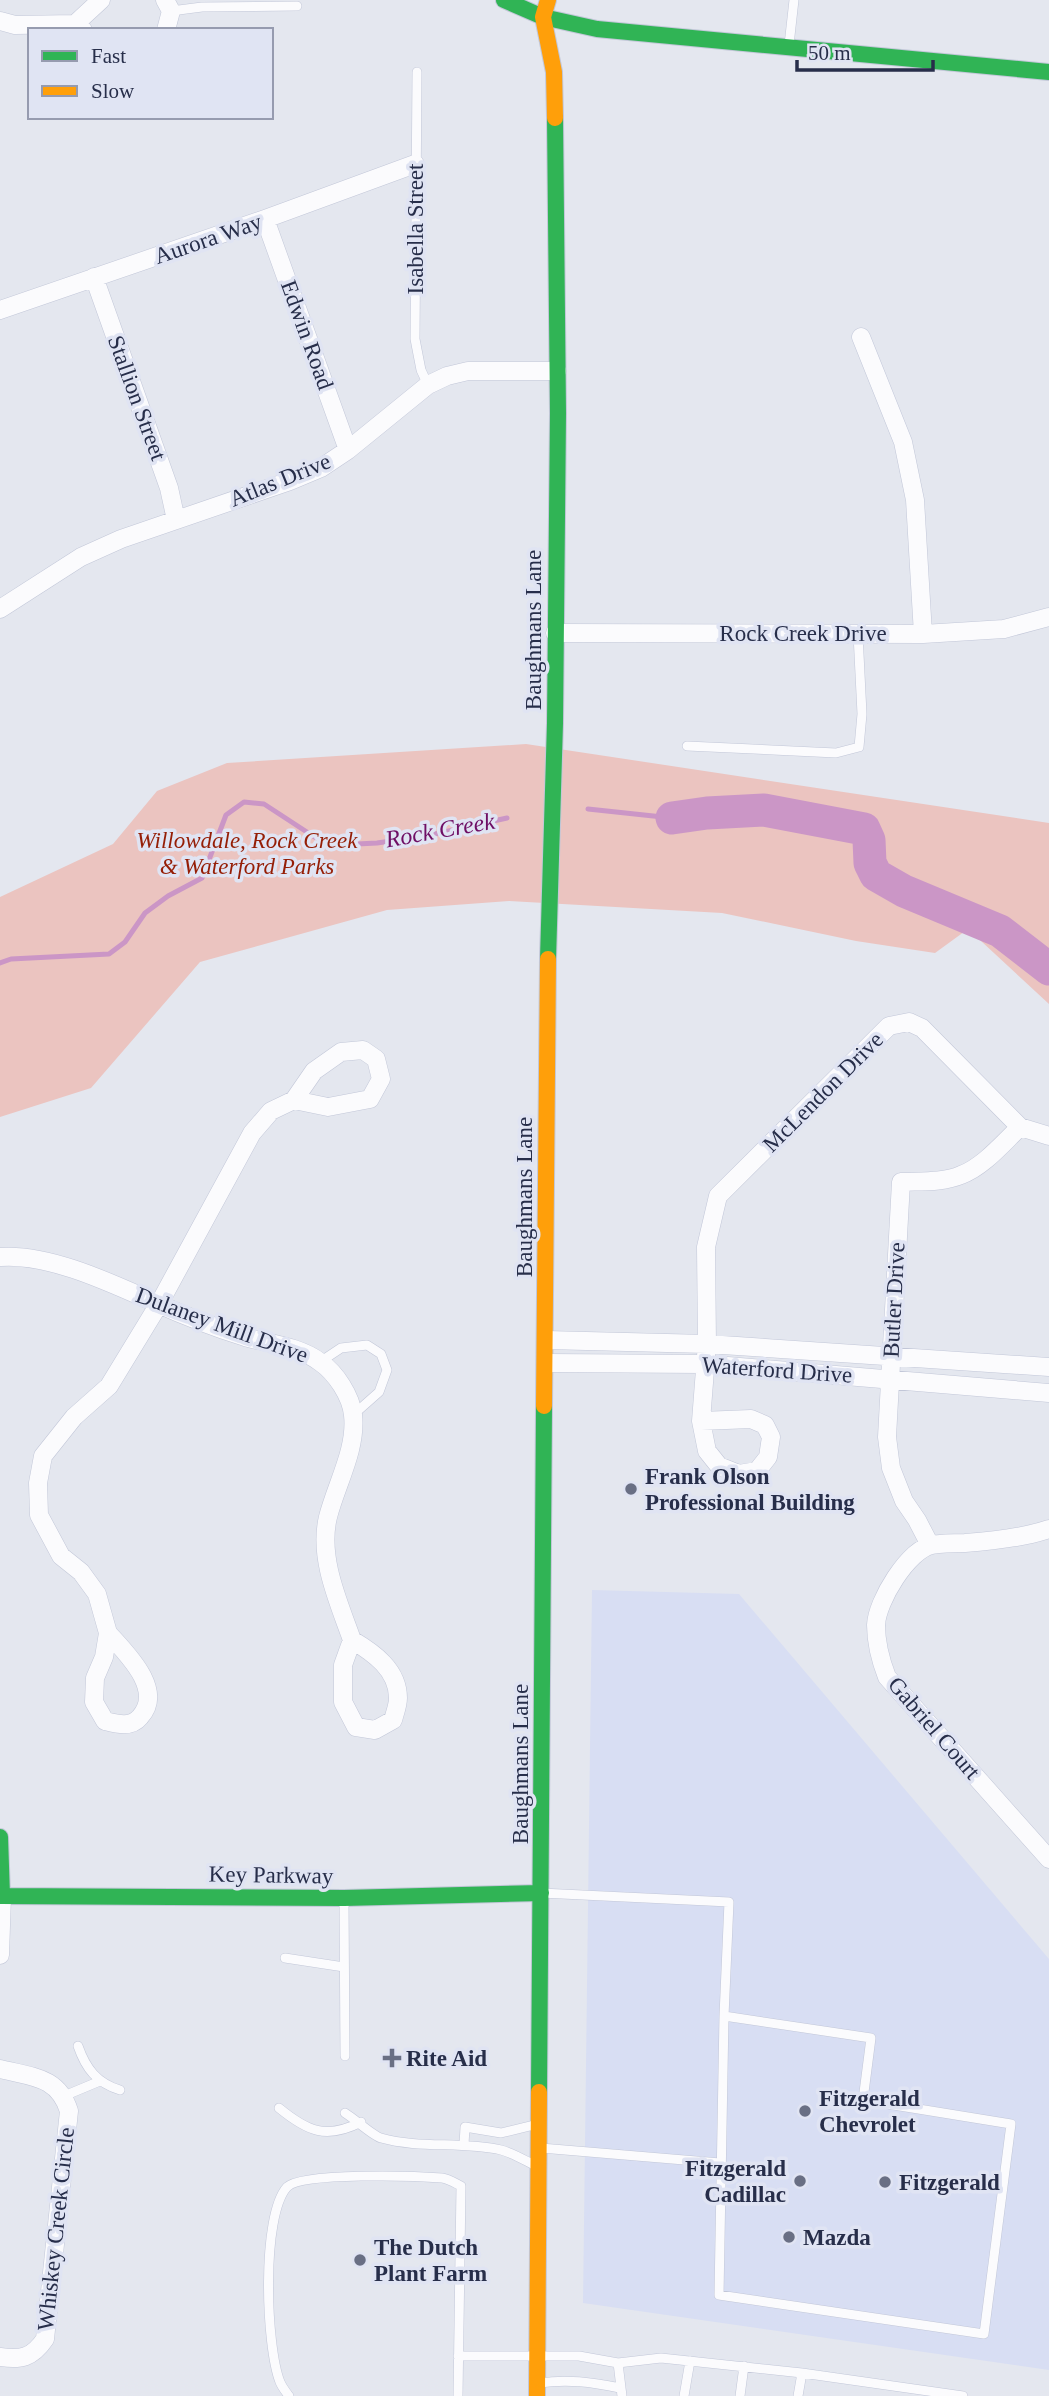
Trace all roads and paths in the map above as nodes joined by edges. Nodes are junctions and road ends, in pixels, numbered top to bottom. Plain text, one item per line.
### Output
1 (101, 0) edge
2 (504, 0) edge
3 (548, 0) edge
4 (794, 0) edge
5 (168, 6) edge
6 (296, 6) dead end
7 (543, 17) junction
8 (0, 21) edge
9 (79, 27) edge
10 (166, 28) edge
11 (789, 46) junction
12 (416, 72) dead end
13 (1049, 72) edge
14 (415, 164) junction
15 (265, 219) junction
16 (94, 277) junction
17 (0, 310) edge
18 (861, 337) dead end
19 (557, 371) junction
20 (428, 385) junction
21 (348, 450) junction
22 (176, 520) junction
23 (0, 609) edge
24 (1049, 617) edge
25 (555, 633) junction
26 (858, 634) junction
27 (923, 634) junction
28 (687, 746) dead end
29 (293, 1100) junction
30 (1020, 1127) junction
31 (1049, 1136) edge
32 (0, 1257) edge
33 (159, 1304) junction
34 (546, 1340) junction
35 (707, 1344) junction
36 (892, 1355) junction
37 (320, 1362) junction
38 (546, 1363) junction
39 (704, 1364) junction
40 (1049, 1367) edge
41 (889, 1378) junction
42 (1049, 1392) edge
43 (353, 1415) junction
44 (701, 1420) dead end
45 (1049, 1529) edge
46 (930, 1545) junction
47 (108, 1633) junction
48 (352, 1640) junction
49 (0, 1837) edge
50 (1049, 1859) edge
51 (541, 1893) junction
52 (1, 1896) edge
53 (344, 1898) junction
54 (0, 1955) edge
55 (285, 1958) dead end
56 (344, 1967) junction
57 (724, 2016) junction
58 (78, 2046) dead end
59 (345, 2056) dead end
60 (0, 2069) edge
61 (100, 2081) junction
62 (121, 2090) dead end
63 (64, 2096) junction
64 (279, 2108) dead end
65 (345, 2113) dead end
66 (361, 2122) junction
67 (540, 2123) junction
68 (464, 2145) junction
69 (540, 2148) junction
70 (720, 2163) junction
71 (540, 2169) junction
72 (458, 2356) junction
73 (0, 2357) edge
74 (538, 2357) junction
75 (690, 2361) junction
76 (618, 2363) junction
77 (744, 2366) junction
78 (802, 2373) junction
79 (537, 2389) edge
80 (621, 2392) edge
81 (289, 2396) edge
82 (458, 2396) edge
83 (684, 2396) edge
84 (740, 2396) edge
85 (798, 2396) edge
86 (962, 2396) edge

1 - 9 street
2 - 7 main road
3 - 7 main road, Baughmans Lane
4 - 11 lane
5 - 6 lane
5 - 10 street
7 - 11 main road
7 - 19 main road, Baughmans Lane
8 - 9 street
11 - 13 main road
12 - 14 lane, Isabella Street
14 - 15 street, Aurora Way
14 - 20 lane, Isabella Street
15 - 16 street, Aurora Way
15 - 21 street, Edwin Road
16 - 17 street, Aurora Way
16 - 22 street, Stallion Street
18 - 27 street
19 - 20 street, Atlas Drive
19 - 25 main road, Baughmans Lane
20 - 21 street, Atlas Drive
21 - 22 street, Atlas Drive
22 - 23 street, Atlas Drive
24 - 27 street, Rock Creek Drive
25 - 26 street, Rock Creek Drive
25 - 34 main road, Baughmans Lane
26 - 27 street, Rock Creek Drive
26 - 28 lane
29 - 29 street
29 - 33 street
30 - 31 street, McLendon Drive
30 - 35 street, McLendon Drive
30 - 36 street, Butler Drive
32 - 33 street, Dulaney Mill Drive
33 - 37 street, Dulaney Mill Drive
33 - 47 street
34 - 35 street, Waterford Drive
34 - 38 main road, Baughmans Lane
35 - 36 street, Waterford Drive
35 - 39 street, McLendon Drive
36 - 40 street, Waterford Drive
36 - 41 street, Butler Drive
37 - 43 street, Dulaney Mill Drive
37 - 43 lane
38 - 39 street, Waterford Drive
38 - 51 main road, Baughmans Lane
39 - 41 street, Waterford Drive
39 - 44 street, McLendon Drive
41 - 42 street, Waterford Drive
41 - 46 street, Butler Drive
43 - 48 street, Dulaney Mill Drive
45 - 46 street
46 - 50 street, Gabriel Court
47 - 47 street
48 - 48 street
49 - 52 main road
51 - 53 main road, Key Parkway
51 - 57 lane
51 - 67 main road, Baughmans Lane
52 - 53 main road, Key Parkway
52 - 54 street
53 - 56 lane
55 - 56 lane
56 - 59 lane
57 - 70 lane
57 - 70 lane
58 - 61 lane
60 - 63 street, Whiskey Creek Circle
61 - 62 lane
61 - 63 lane
63 - 73 street, Whiskey Creek Circle
64 - 66 lane
65 - 66 lane
66 - 68 lane
67 - 68 lane
67 - 69 main road, Baughmans Lane
68 - 71 lane
69 - 70 lane
69 - 71 main road, Baughmans Lane
71 - 74 main road, Baughmans Lane
72 - 74 lane
72 - 81 lane
72 - 82 lane
74 - 76 lane
74 - 79 main road, Baughmans Lane
75 - 76 lane
75 - 77 lane
75 - 83 lane
76 - 80 lane
77 - 78 lane
77 - 84 lane
78 - 85 lane
78 - 86 lane
79 - 80 lane

